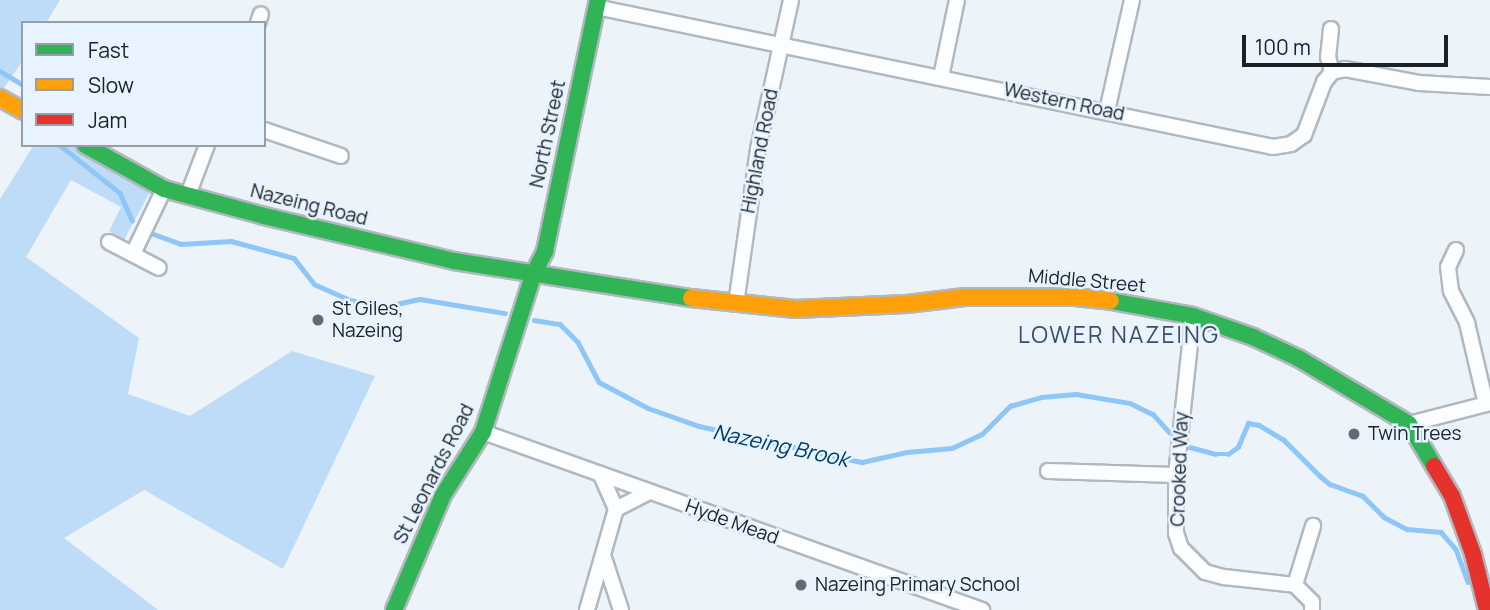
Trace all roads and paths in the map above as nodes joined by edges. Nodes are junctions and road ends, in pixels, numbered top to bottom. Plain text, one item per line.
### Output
1 (791, 0) edge
2 (957, 0) edge
3 (1132, 0) edge
4 (597, 4) edge
5 (1331, 29) dead end
6 (781, 45) junction
7 (1332, 72) junction
8 (941, 77) junction
9 (1490, 87) edge
10 (0, 98) edge
11 (21, 110) edge
12 (1107, 111) junction
13 (266, 131) edge
14 (89, 147) edge
15 (206, 147) edge
16 (341, 156) dead end
17 (164, 188) junction
18 (188, 195) junction
19 (109, 242) dead end
20 (1456, 250) dead end
21 (133, 254) junction
22 (159, 268) dead end
23 (533, 275) junction
24 (736, 304) junction
25 (1192, 316) junction
26 (1488, 404) edge
27 (1409, 424) junction
28 (483, 432) junction
29 (1048, 471) dead end
30 (601, 475) junction
31 (1176, 475) junction
32 (650, 492) junction
33 (616, 509) junction
34 (1312, 526) dead end
35 (604, 558) junction
36 (1295, 585) junction
37 (394, 610) edge
38 (587, 610) edge
39 (621, 610) edge
40 (982, 610) edge
41 (1312, 610) edge
42 (1487, 610) edge

1 - 6 street, Highland Road
2 - 8 street
3 - 12 street
4 - 6 street, Western Road
4 - 23 street, North Street
5 - 7 street
6 - 8 street, Western Road
6 - 24 street, Highland Road
7 - 9 street
7 - 12 street, Western Road
8 - 12 street, Western Road
10 - 11 street
13 - 16 street
14 - 17 street, Nazeing Road
15 - 18 street
17 - 18 street, Nazeing Road
17 - 21 street
18 - 23 street, Nazeing Road
19 - 21 street
20 - 26 street
21 - 22 street
23 - 24 street, Middle Street
23 - 28 street, St Leonards Road
24 - 25 street, Middle Street
25 - 27 street, Middle Street
25 - 31 street, Crooked Way
26 - 27 street
27 - 42 street, Middle Street
28 - 30 street, Hyde Mead
28 - 37 street, St Leonards Road
29 - 31 street
30 - 32 street, Hyde Mead
30 - 33 street
31 - 36 street, Crooked Way
32 - 33 street
32 - 40 street, Hyde Mead
33 - 35 street
34 - 36 street
35 - 38 street
35 - 39 street
36 - 41 street

